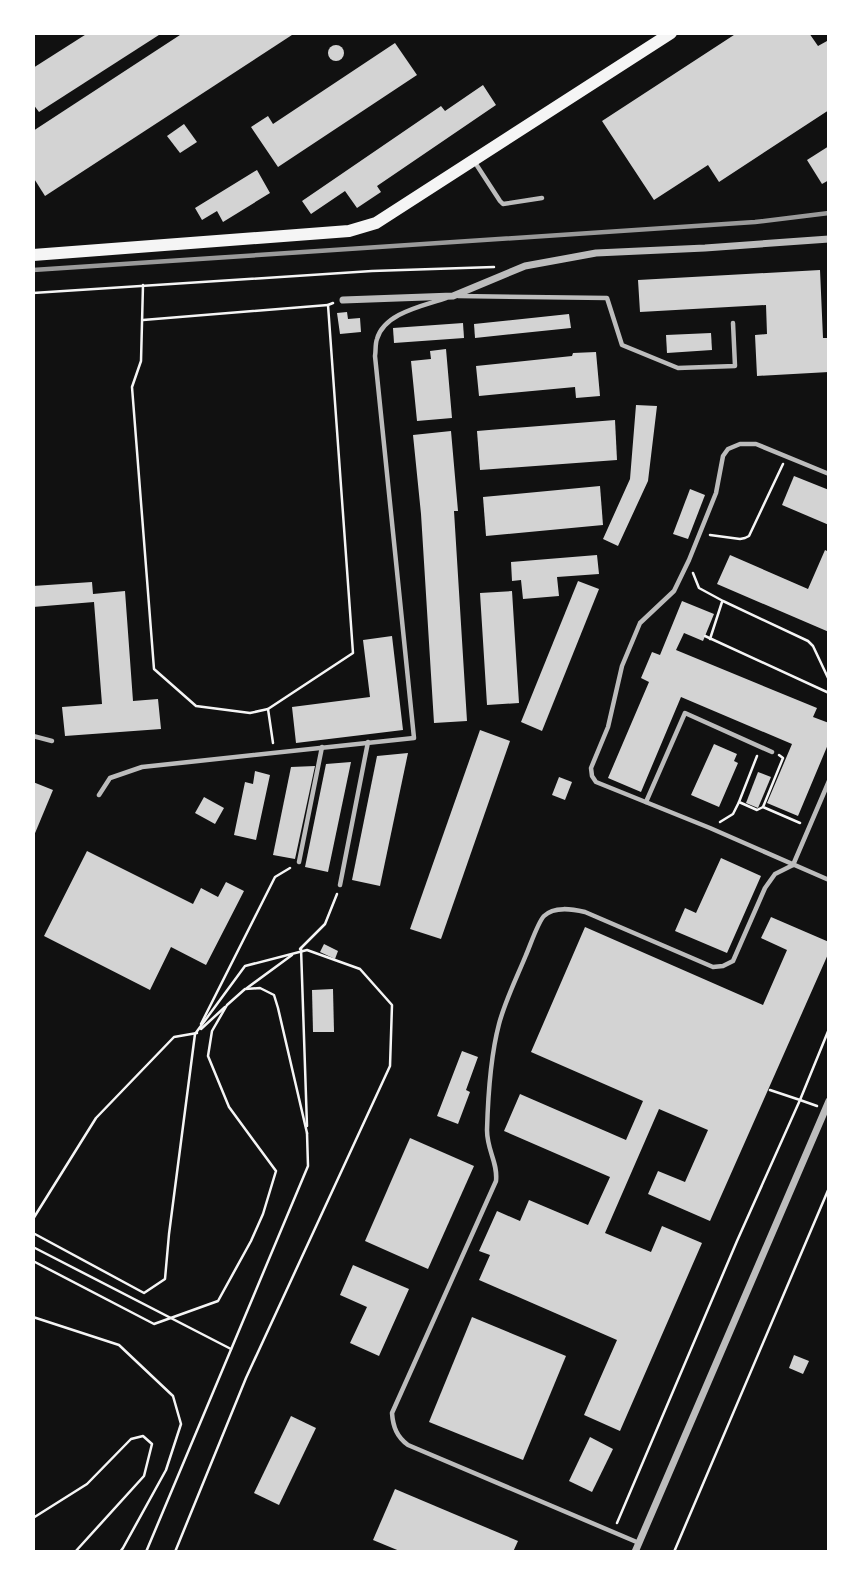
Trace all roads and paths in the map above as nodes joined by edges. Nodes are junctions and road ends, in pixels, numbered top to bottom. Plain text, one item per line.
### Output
1 (671, 33) edge
2 (473, 160) junction
3 (542, 198) dead end
4 (829, 239) edge
5 (33, 255) edge
6 (498, 267) dead end
7 (143, 285) junction
8 (33, 293) edge
9 (453, 296) junction
10 (343, 300) joint
11 (328, 304) junction
12 (141, 320) junction
13 (733, 323) dead end
14 (787, 457) junction
15 (829, 474) edge
16 (700, 534) junction
17 (689, 560) junction
18 (723, 601) junction
19 (705, 636) dead end
20 (710, 639) junction
21 (829, 680) edge
22 (829, 693) edge
23 (268, 709) junction
24 (33, 736) edge
25 (52, 741) dead end
26 (368, 743) junction
27 (322, 747) junction
28 (760, 747) junction
29 (772, 752) joint
30 (274, 753) junction
31 (829, 781) edge
32 (100, 795) dead end
33 (646, 802) junction
34 (738, 802) junction
35 (763, 807) junction
36 (809, 827) junction
37 (709, 828) junction
38 (299, 863) joint
39 (793, 865) junction
40 (829, 880) edge
41 (340, 885) joint
42 (301, 950) junction
43 (294, 954) junction
44 (245, 989) junction
45 (228, 1005) junction
46 (829, 1029) edge
47 (195, 1034) junction
48 (770, 1090) dead end
49 (800, 1100) junction
50 (827, 1105) edge
51 (307, 1133) junction
52 (829, 1188) edge
53 (33, 1220) edge
54 (33, 1233) edge
55 (33, 1247) edge
56 (33, 1261) edge
57 (33, 1317) edge
58 (171, 1318) junction
59 (231, 1349) junction
60 (33, 1518) edge
61 (613, 1532) junction
62 (639, 1543) junction
63 (75, 1552) edge
64 (120, 1552) edge
65 (146, 1552) edge
66 (175, 1552) edge
67 (635, 1552) edge
68 (674, 1552) edge

1 - 2 main road
2 - 3 lane
2 - 5 main road
4 - 9 street
6 - 7 path
7 - 8 path
7 - 12 path
9 - 10 street
9 - 13 lane
9 - 26 lane
10 - 11 path
11 - 12 path
11 - 23 path
12 - 23 path
14 - 15 lane
14 - 16 path
14 - 16 lane
16 - 17 lane
17 - 18 path
17 - 33 lane
18 - 20 path
18 - 21 path
19 - 20 path
20 - 22 path
23 - 30 path
24 - 25 lane
26 - 27 lane
26 - 41 lane
27 - 30 lane
27 - 38 lane
28 - 29 lane
28 - 33 lane
28 - 34 path
29 - 35 path
30 - 32 lane
31 - 36 lane
33 - 37 lane
34 - 35 path
34 - 37 path
35 - 36 path
36 - 39 lane
37 - 39 lane
38 - 47 path
39 - 40 lane
39 - 61 lane
41 - 42 path
42 - 43 path
42 - 51 path
42 - 66 path
43 - 44 path
43 - 47 path
44 - 45 path
44 - 51 path
45 - 47 path
45 - 58 path
46 - 49 path
47 - 53 path
47 - 54 path
48 - 49 path
49 - 50 path
49 - 61 path
50 - 62 street
51 - 59 path
52 - 68 path
55 - 58 path
56 - 58 path
57 - 64 path
58 - 59 path
59 - 65 path
60 - 63 path
61 - 62 lane
62 - 67 street

